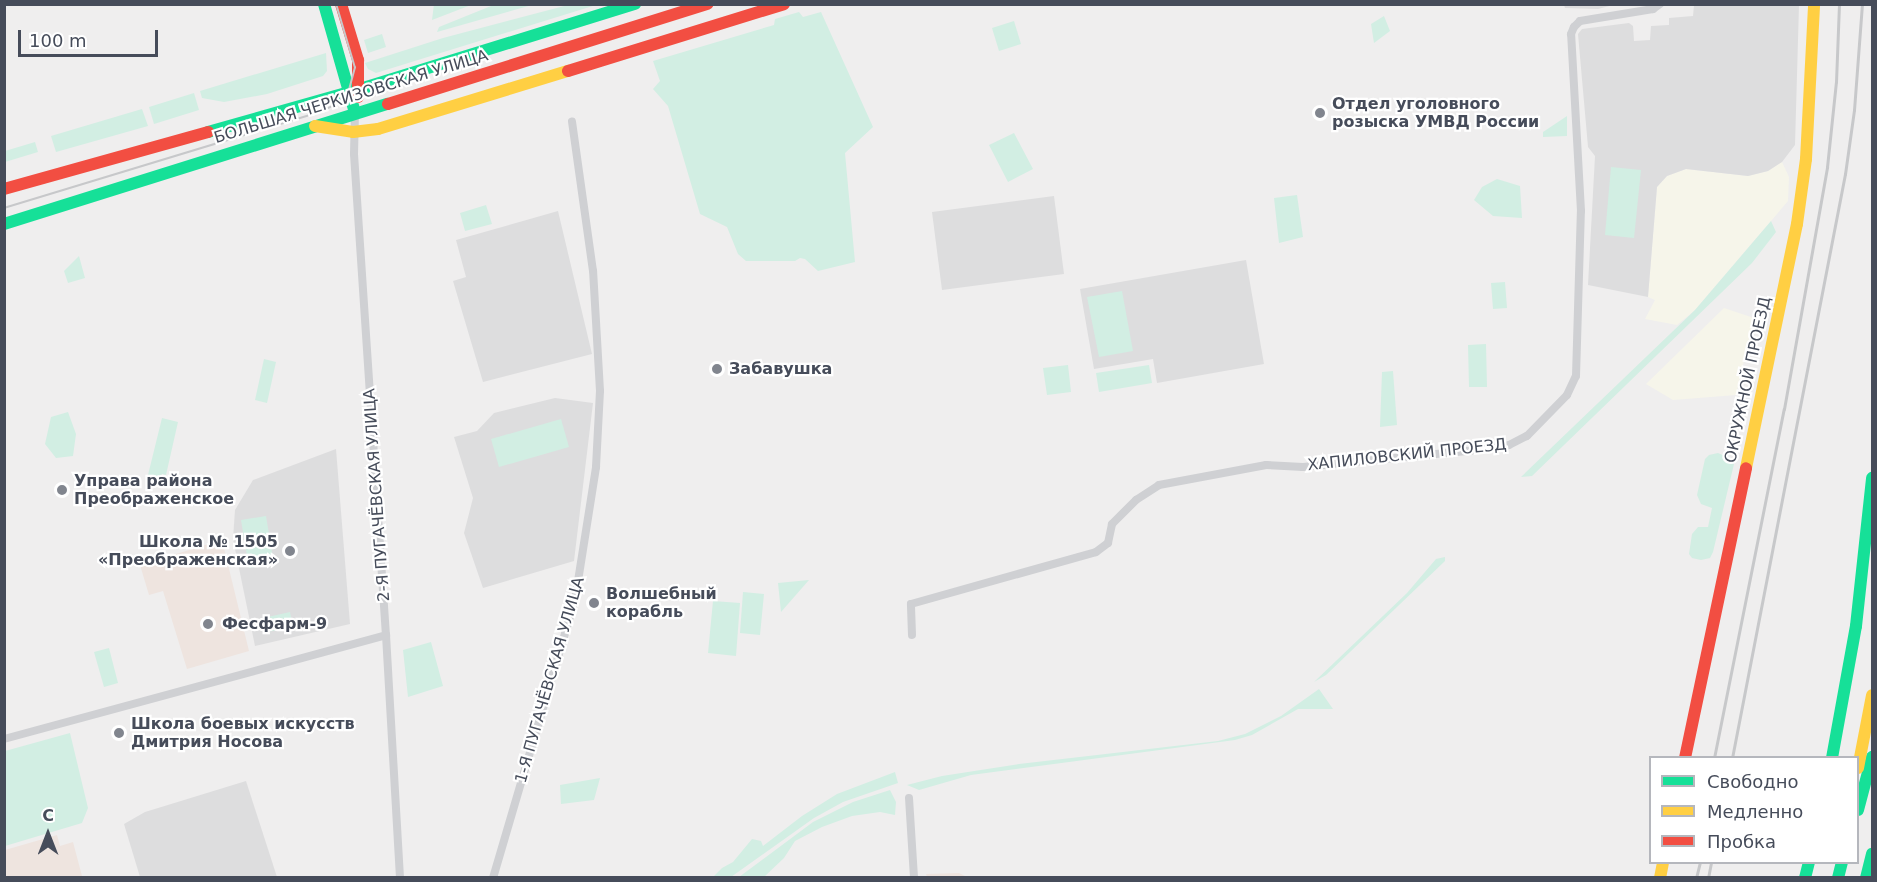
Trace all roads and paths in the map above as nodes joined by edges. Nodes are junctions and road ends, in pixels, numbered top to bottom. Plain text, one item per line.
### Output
1 (324, 4) edge
2 (341, 4) edge
3 (635, 4) edge
4 (708, 4) edge
5 (784, 4) edge
6 (1660, 4) edge
7 (1814, 4) edge
8 (355, 90) junction
9 (355, 113) junction
10 (572, 121) dead end
11 (313, 126) junction
12 (353, 132) junction
13 (4, 189) edge
14 (4, 224) edge
15 (1872, 478) edge
16 (1872, 520) edge
17 (1866, 542) junction
18 (387, 635) junction
19 (912, 636) dead end
20 (1872, 695) edge
21 (4, 739) edge
22 (1685, 756) edge
23 (1832, 756) edge
24 (1872, 757) edge
25 (1859, 758) edge
26 (909, 798) dead end
27 (1859, 803) edge
28 (1872, 854) edge
29 (400, 878) edge
30 (493, 878) edge
31 (914, 878) edge
32 (1866, 878) edge

1 - 8 street
2 - 8 street
3 - 8 street, БОЛЬШАЯ ЧЕРКИЗОВСКАЯ УЛИЦА
4 - 9 street, БОЛЬШАЯ ЧЕРКИЗОВСКАЯ УЛИЦА
5 - 12 street
6 - 19 street, ХАПИЛОВСКИЙ ПРОЕЗД
7 - 22 street, ОКРУЖНОЙ ПРОЕЗД
8 - 9 street
8 - 13 street, БОЛЬШАЯ ЧЕРКИЗОВСКАЯ УЛИЦА
9 - 11 street, БОЛЬШАЯ ЧЕРКИЗОВСКАЯ УЛИЦА
9 - 12 street, 2-Я ПУГАЧЁВСКАЯ УЛИЦА
10 - 30 street, 1-Я ПУГАЧЁВСКАЯ УЛИЦА
11 - 12 street
11 - 14 street, БОЛЬШАЯ ЧЕРКИЗОВСКАЯ УЛИЦА
12 - 18 street, 2-Я ПУГАЧЁВСКАЯ УЛИЦА
15 - 17 street
16 - 17 street
17 - 23 street
18 - 21 street
18 - 29 street, 2-Я ПУГАЧЁВСКАЯ УЛИЦА
20 - 25 street
24 - 27 street
26 - 31 street
28 - 32 street

